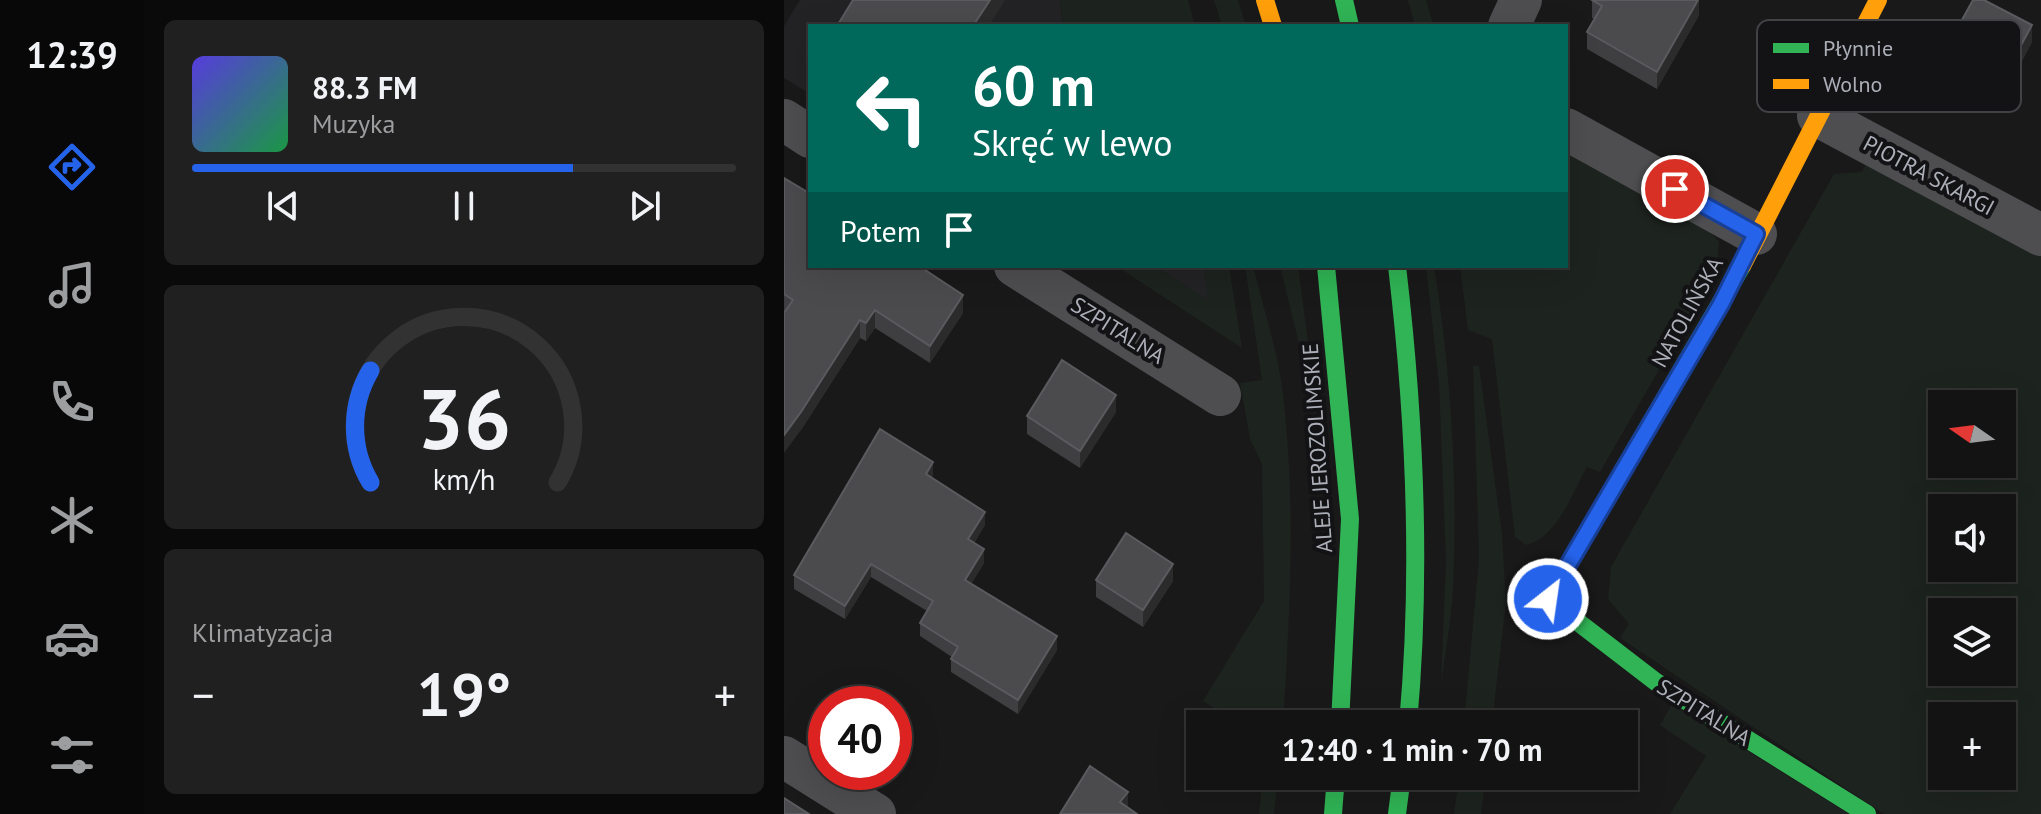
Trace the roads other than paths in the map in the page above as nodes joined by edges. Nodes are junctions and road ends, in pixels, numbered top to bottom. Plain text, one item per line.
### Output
1 (1265, 0) edge
2 (1344, 0) edge
3 (1521, 0) edge
4 (1878, 0) edge
5 (1868, 20) edge
6 (1272, 24) edge
7 (1350, 24) edge
8 (1510, 24) edge
9 (1820, 112) edge
10 (1818, 116) junction
11 (784, 120) edge
12 (1568, 130) edge
13 (808, 136) edge
14 (1756, 234) junction
15 (2041, 235) edge
16 (1018, 268) edge
17 (1326, 268) edge
18 (1397, 268) edge
19 (1220, 395) dead end
20 (1548, 599) joint
21 (1341, 710) edge
22 (1408, 710) edge
23 (784, 757) edge
24 (1335, 790) edge
25 (1400, 790) edge
26 (875, 814) edge
27 (1333, 814) edge
28 (1397, 814) edge
29 (1867, 814) edge

1 - 6 main road
2 - 7 main road
3 - 8 street
4 - 5 main road, NATOLIŃSKA
9 - 10 main road, NATOLIŃSKA
10 - 14 main road, NATOLIŃSKA
10 - 15 street, PIOTRA SKARGI
11 - 13 street
12 - 14 street
14 - 20 main road, NATOLIŃSKA
16 - 19 street, SZPITALNA
17 - 21 main road, ALEJE JEROZOLIMSKIE
18 - 22 main road
20 - 29 main road, SZPITALNA
23 - 26 street
24 - 27 main road
25 - 28 main road

